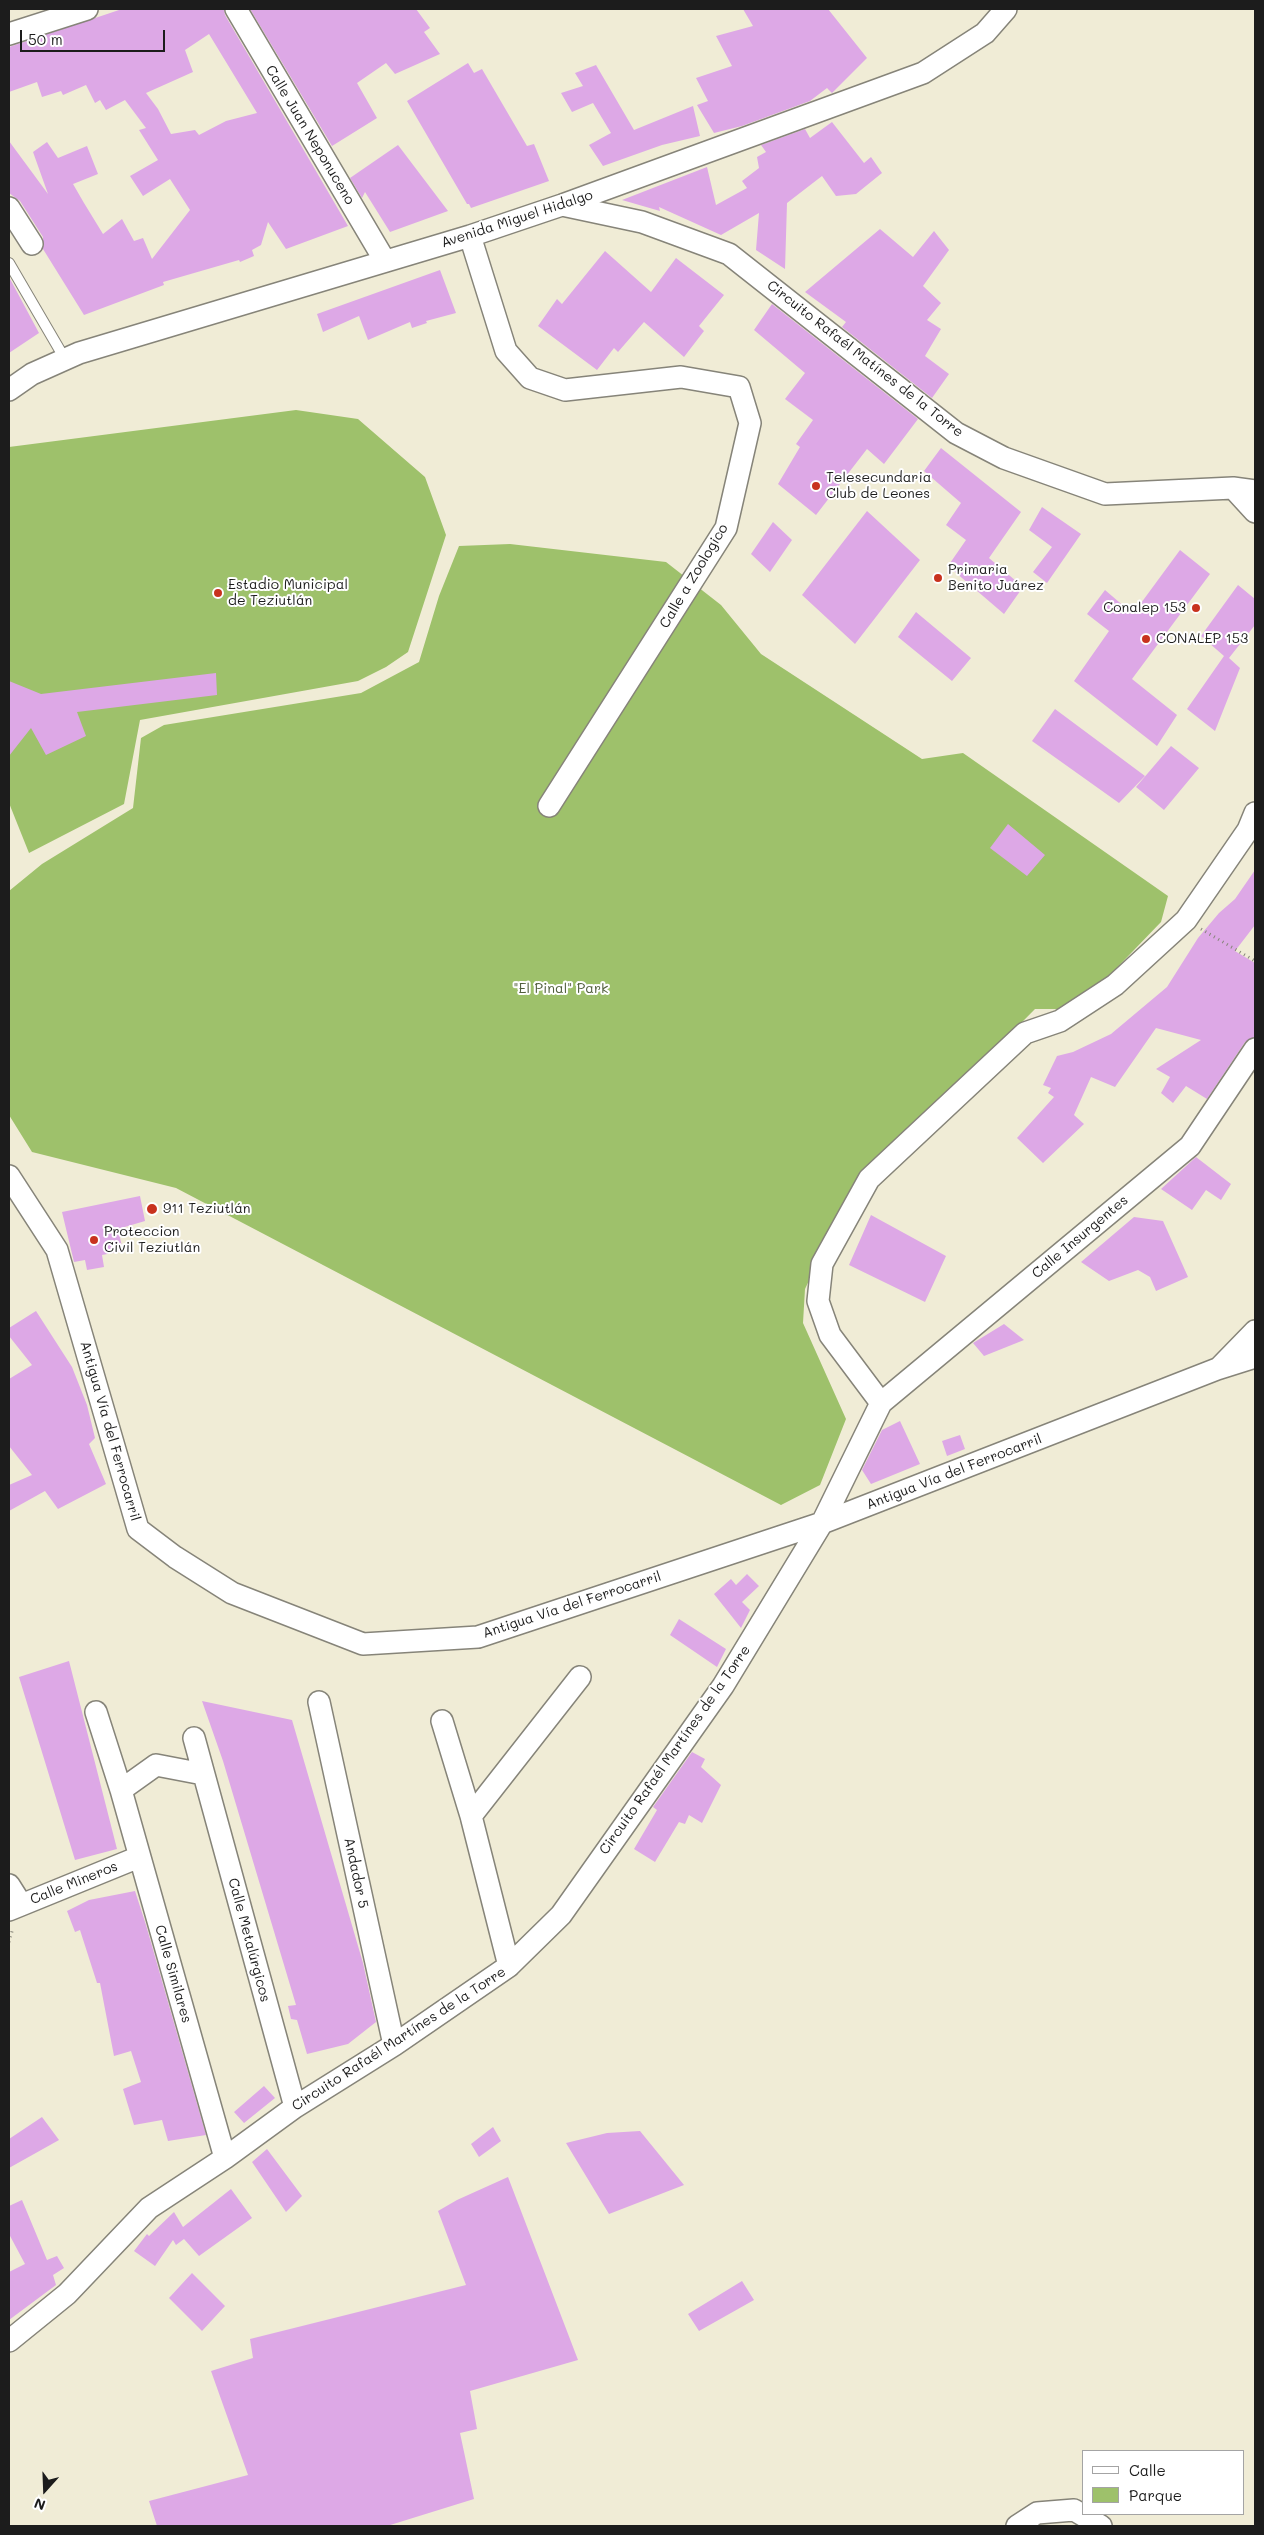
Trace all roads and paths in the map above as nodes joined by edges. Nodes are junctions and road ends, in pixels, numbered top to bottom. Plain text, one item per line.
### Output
1 (87, 9) edge
2 (236, 9) edge
3 (1006, 9) edge
4 (9, 34) edge
5 (562, 205) junction
6 (9, 208) edge
7 (470, 236) junction
8 (32, 244) dead end
9 (385, 261) junction
10 (9, 263) edge
11 (65, 359) junction
12 (9, 390) edge
13 (1233, 488) junction
14 (1255, 490) edge
15 (1255, 512) edge
16 (549, 806) dead end
17 (1255, 812) edge
18 (1186, 920) junction
19 (1255, 960) edge
20 (1255, 1049) edge
21 (9, 1176) edge
22 (1255, 1331) edge
23 (1255, 1357) edge
24 (1217, 1370) junction
25 (880, 1403) junction
26 (822, 1523) junction
27 (580, 1677) dead end
28 (319, 1702) dead end
29 (96, 1712) dead end
30 (442, 1721) dead end
31 (194, 1738) dead end
32 (203, 1774) junction
33 (121, 1790) junction
34 (471, 1816) junction
35 (139, 1857) junction
36 (9, 1885) edge
37 (15, 1907) edge
38 (509, 1966) junction
39 (394, 2045) junction
40 (295, 2107) junction
41 (225, 2158) junction
42 (9, 2341) edge
43 (1082, 2515) edge
44 (1082, 2515) edge
45 (1017, 2526) edge
46 (1101, 2526) edge

1 - 4 street
2 - 9 street, Calle Juan Neponuceno
3 - 5 street, Avenida Miguel Hidalgo
5 - 7 street, Avenida Miguel Hidalgo
5 - 13 street, Circuito Rafaél Matínes de la Torre
6 - 8 street
7 - 9 street, Avenida Miguel Hidalgo
7 - 16 street, Calle a Zoologico
9 - 11 street, Avenida Miguel Hidalgo
10 - 11 lane
11 - 12 street, Avenida Miguel Hidalgo
13 - 14 street, Circuito Rafaél Matínes de la Torre
13 - 15 street
17 - 18 street
18 - 19 path
18 - 25 street
20 - 25 street, Calle Insurgentes
21 - 26 street, Antigua Vía del Ferrocarril
22 - 24 street
23 - 24 street, Antigua Vía del Ferrocarril
24 - 26 street, Antigua Vía del Ferrocarril
25 - 26 street, Circuito Rafaél Martínes de la Torre
26 - 38 street, Circuito Rafaél Martínes de la Torre
27 - 34 street
28 - 39 street, Andador 5
29 - 33 street, Calle Similares
30 - 34 street
31 - 32 street, Calle Metalúrgicos
32 - 33 street
32 - 40 street, Calle Metalúrgicos
33 - 35 street, Calle Similares
34 - 38 street
35 - 37 street, Calle Mineros
35 - 41 street, Calle Similares
36 - 37 street
38 - 39 street, Circuito Rafaél Martínes de la Torre
39 - 40 street, Circuito Rafaél Martínes de la Torre
40 - 41 street, Circuito Rafaél Martínes de la Torre
41 - 42 street, Circuito Rafaél Martínes de la Torre
43 - 46 street
44 - 45 street

